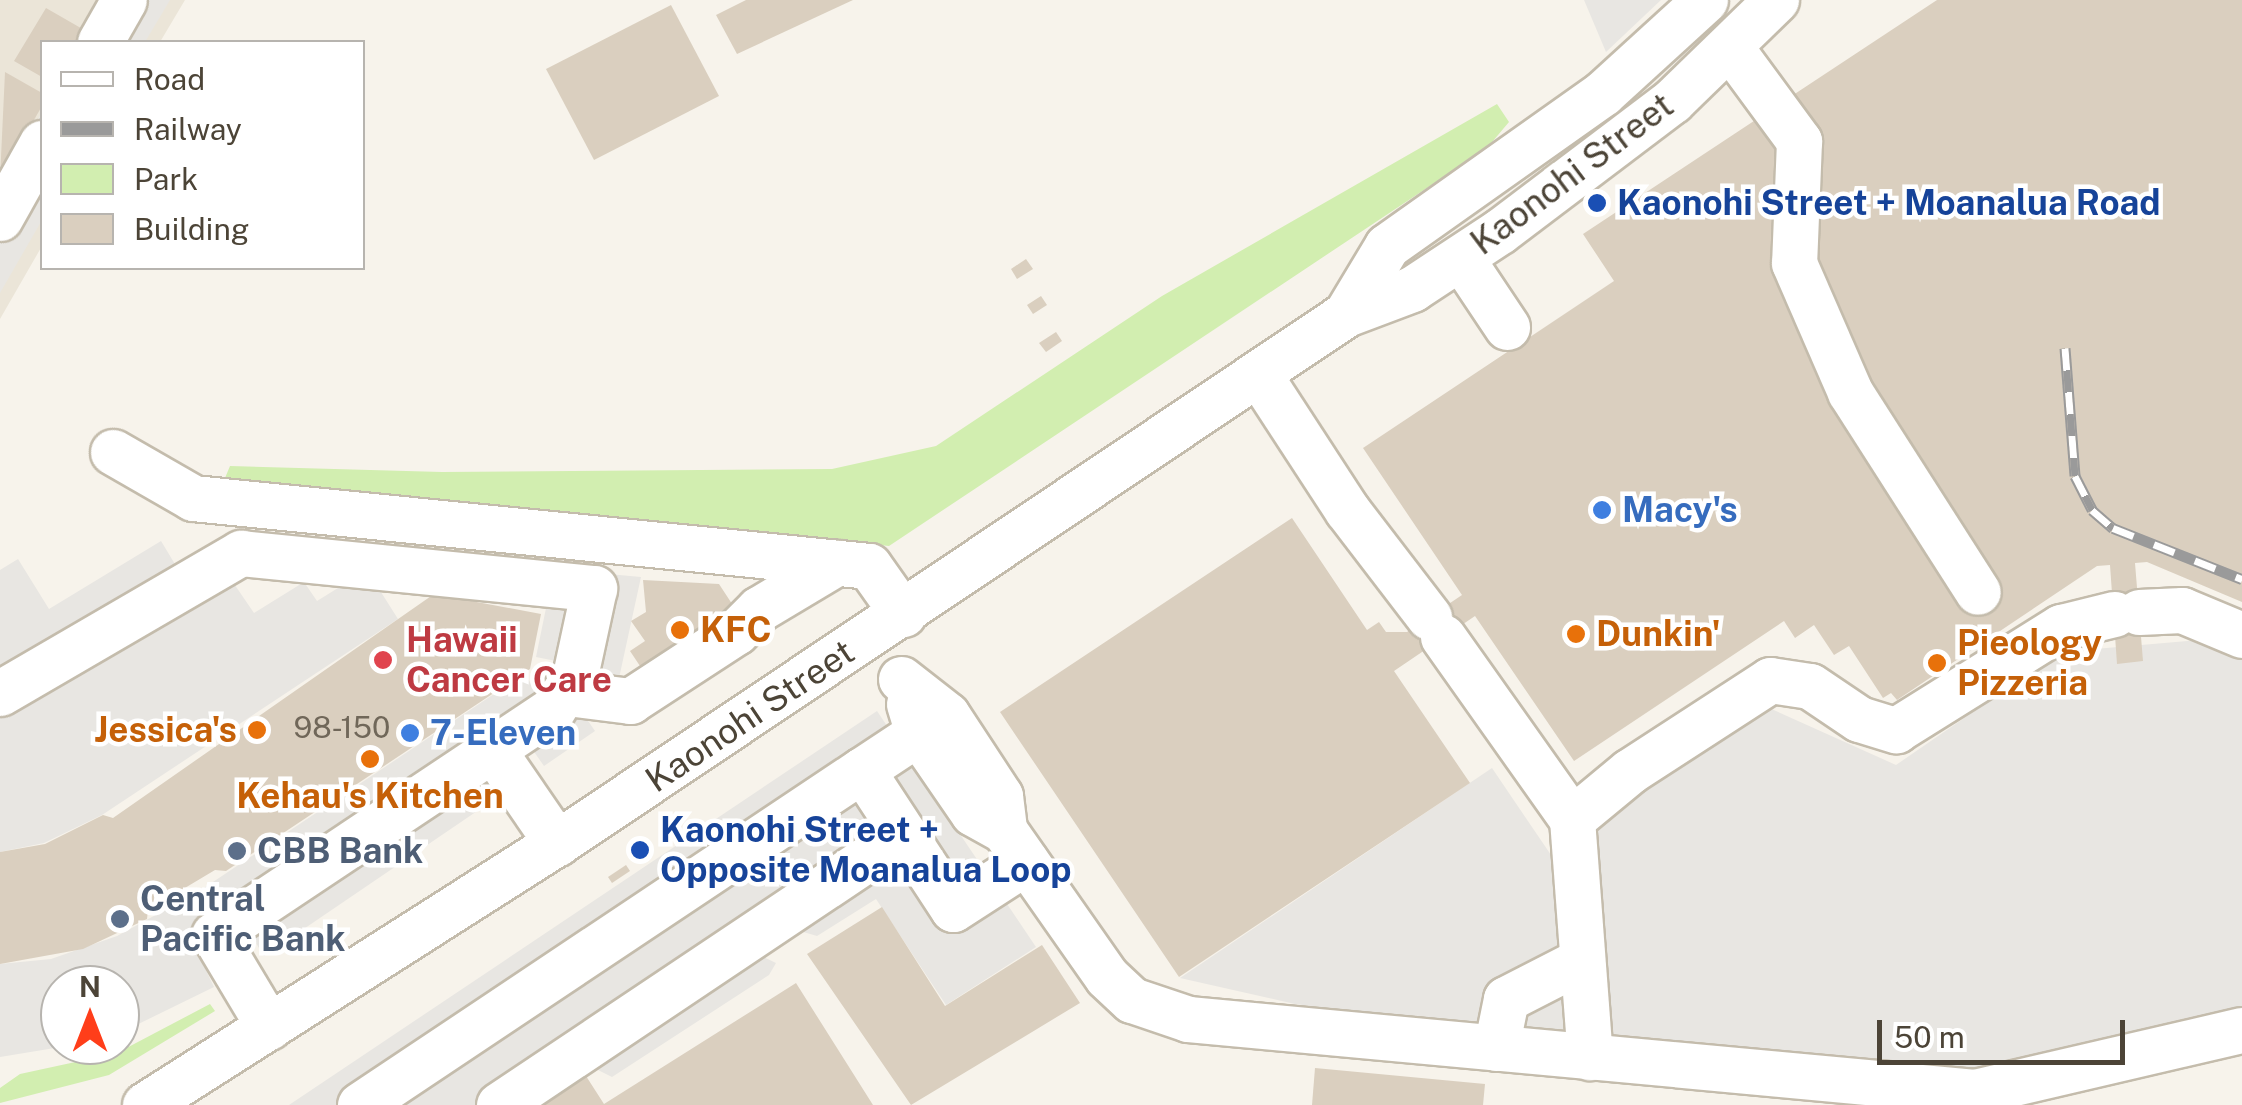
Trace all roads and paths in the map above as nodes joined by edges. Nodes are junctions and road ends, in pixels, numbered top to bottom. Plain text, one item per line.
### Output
1 (124, 0) edge
2 (1704, 0) edge
3 (1776, 0) edge
4 (101, 40) edge
5 (1730, 47) junction
6 (40, 147) edge
7 (0, 218) edge
8 (1460, 258) junction
9 (1346, 314) junction
10 (1506, 327) dead end
11 (1259, 374) junction
12 (113, 452) dead end
13 (836, 563) junction
14 (1978, 592) dead end
15 (886, 625) junction
16 (2242, 635) edge
17 (900, 679) junction
18 (0, 693) edge
19 (567, 693) junction
20 (918, 733) junction
21 (493, 750) junction
22 (862, 770) junction
23 (1572, 819) junction
24 (904, 834) junction
25 (557, 844) junction
26 (1015, 846) junction
27 (1582, 960) junction
28 (269, 1027) junction
29 (2242, 1030) edge
30 (1496, 1048) junction
31 (1590, 1057) junction
32 (413, 1088) edge
33 (165, 1100) edge
34 (360, 1105) edge
35 (498, 1105) edge

1 - 4 street
2 - 9 street, Kaonohi Street
3 - 5 street, Kaonohi Street
5 - 8 street, Kaonohi Street
5 - 14 street
6 - 7 street
8 - 9 street, Kaonohi Street
8 - 10 street
9 - 11 street, Kaonohi Street
11 - 15 street, Kaonohi Street
11 - 23 street
12 - 13 street
13 - 15 street
13 - 19 street
15 - 17 street
15 - 25 street, Kaonohi Street
16 - 23 street
17 - 20 street
17 - 26 street
18 - 19 street
19 - 21 street
20 - 22 street
20 - 26 street
21 - 25 street
21 - 28 street
22 - 24 street
22 - 32 street
23 - 27 street
24 - 26 street
24 - 35 street
25 - 28 street, Kaonohi Street
26 - 30 street
27 - 30 street
27 - 31 street
28 - 33 street, Kaonohi Street
29 - 31 street
30 - 31 street
32 - 34 street

